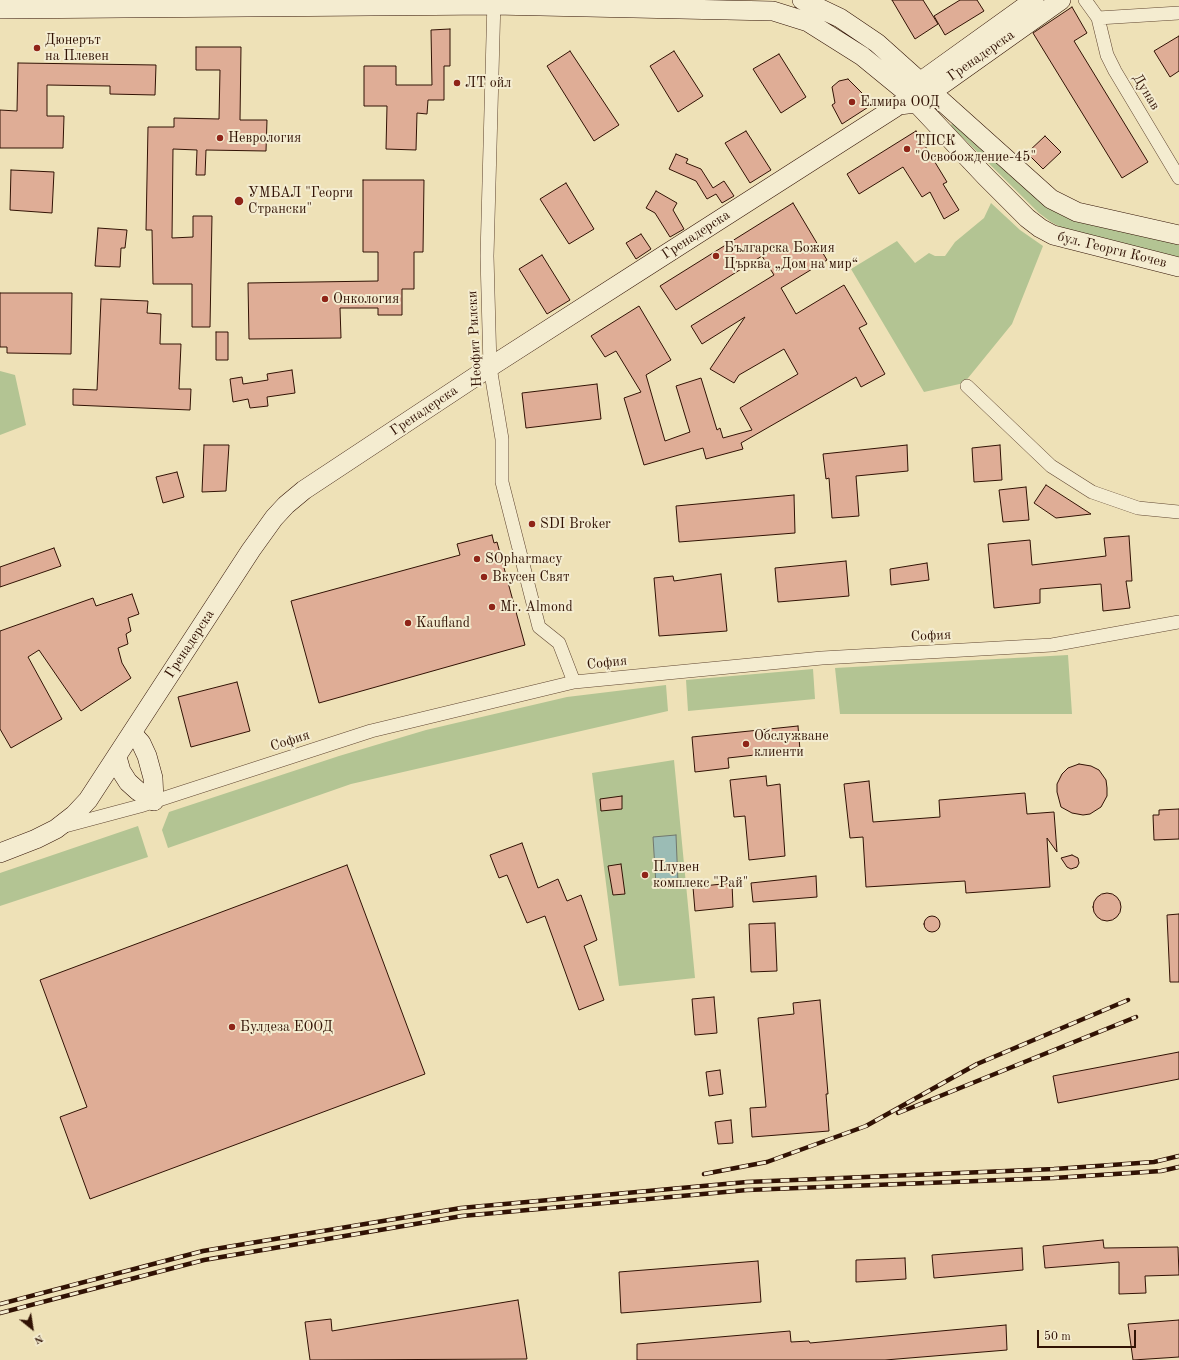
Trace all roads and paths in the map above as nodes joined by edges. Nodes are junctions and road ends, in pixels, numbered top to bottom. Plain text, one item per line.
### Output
1 (802, 0) edge
2 (1034, 0) edge
3 (1061, 0) edge
4 (1085, 0) edge
5 (494, 2) edge
6 (207, 3) edge
7 (774, 6) edge
8 (0, 9) edge
9 (1179, 13) edge
10 (1098, 18) junction
11 (914, 95) junction
12 (1179, 178) edge
13 (1179, 236) edge
14 (1179, 267) edge
15 (490, 367) junction
16 (967, 386) dead end
17 (1179, 512) edge
18 (1179, 622) edge
19 (574, 682) junction
20 (132, 733) junction
21 (117, 756) junction
22 (154, 801) junction
23 (56, 829) junction
24 (0, 852) edge

1 - 11 main road, бул. Георги Кочев
2 - 11 main road, Гренадерска
3 - 11 main road, Гренадерска
4 - 10 street
5 - 6 main road, бул. Георги Кочев
5 - 7 main road, бул. Георги Кочев
5 - 15 street, Неофит Рилски
6 - 8 main road, бул. Георги Кочев
7 - 11 main road, бул. Георги Кочев
9 - 10 street
10 - 12 street, Дунав
11 - 13 main road, бул. Георги Кочев
11 - 14 main road, бул. Георги Кочев
11 - 15 main road, Гренадерска
15 - 19 street, Неофит Рилски
15 - 20 main road, Гренадерска
16 - 17 street
18 - 19 street, София
19 - 22 street, София
20 - 21 main road, Гренадерска
20 - 22 main road
21 - 22 main road
21 - 23 main road, Гренадерска
22 - 23 street, София
23 - 24 main road, Гренадерска

